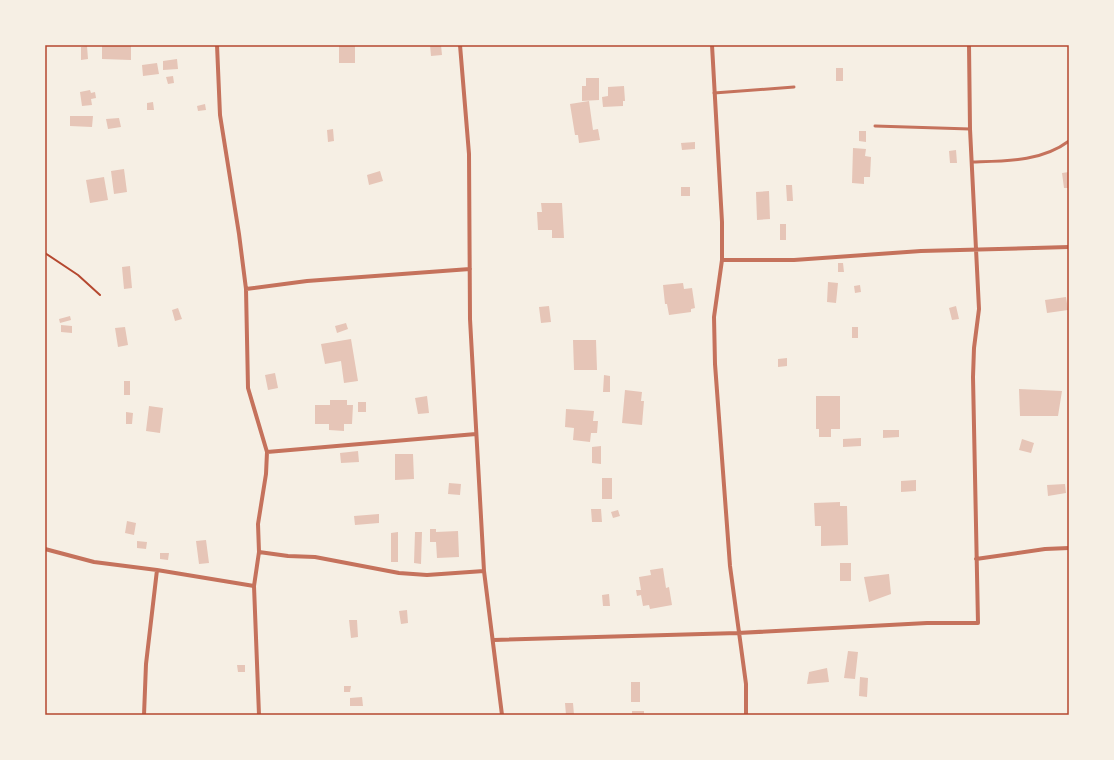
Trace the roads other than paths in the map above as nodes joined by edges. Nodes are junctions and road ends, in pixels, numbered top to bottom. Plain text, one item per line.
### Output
1 (217, 45) edge
2 (460, 45) edge
3 (712, 45) edge
4 (969, 45) edge
5 (794, 87) dead end
6 (714, 93) junction
7 (875, 126) dead end
8 (970, 128) junction
9 (1069, 140) edge
10 (972, 162) junction
11 (1069, 247) edge
12 (975, 249) junction
13 (722, 260) junction
14 (470, 269) junction
15 (246, 289) junction
16 (476, 434) junction
17 (266, 452) junction
18 (1069, 548) edge
19 (45, 549) edge
20 (259, 552) junction
21 (976, 559) junction
22 (157, 570) junction
23 (484, 571) junction
24 (254, 586) junction
25 (738, 633) junction
26 (494, 640) junction
27 (144, 715) edge
28 (259, 715) edge
29 (502, 715) edge
30 (746, 715) edge

1 - 15 street
2 - 14 street
3 - 6 street
4 - 8 street
5 - 6 lane
6 - 13 street
7 - 8 lane
8 - 10 street
9 - 10 lane
10 - 12 street
11 - 12 street
12 - 13 street
12 - 21 street
13 - 25 street
14 - 15 street
14 - 16 street
15 - 17 street
16 - 17 street
16 - 23 street
17 - 20 street
18 - 21 street
19 - 22 street
20 - 23 street
20 - 24 street
21 - 25 street
22 - 24 street
22 - 27 street
23 - 26 street
24 - 28 street
25 - 26 street
25 - 30 street
26 - 29 street

